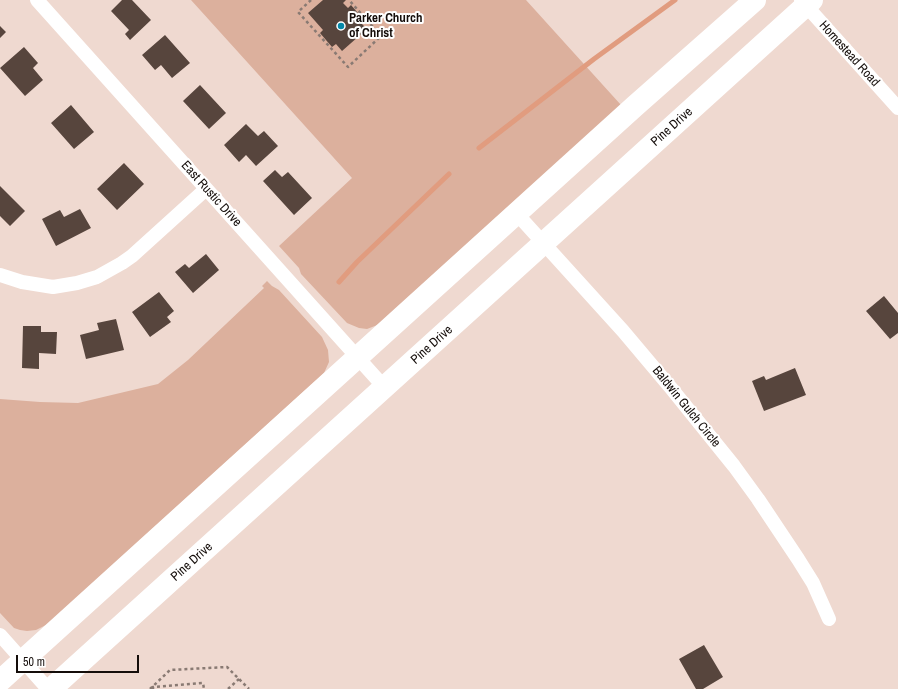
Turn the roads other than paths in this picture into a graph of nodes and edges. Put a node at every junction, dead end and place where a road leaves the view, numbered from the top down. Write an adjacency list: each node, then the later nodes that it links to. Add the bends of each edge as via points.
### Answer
1 (37, 0): 5 (street, East Rustic Drive)
2 (755, 0): 6 (main road)
3 (806, 2): 4 (street, Homestead Road); 7 (main road, Pine Drive)
4 (898, 108)
5 (206, 188): 8 (street, via 132,256 97,277 53,287); 9 (street, East Rustic Drive)
6 (517, 214): 7 (street, Baldwin Gulch Circle); 9 (main road)
7 (544, 244): 10 (main road, Pine Drive); 11 (street, Baldwin Gulch Circle, via 672,388 734,466 813,583)
8 (0, 275)
9 (358, 358): 10 (street, East Rustic Drive); 13 (main road)
10 (385, 388): 16 (main road, Pine Drive)
11 (829, 619)
12 (0, 635): 13 (street)
13 (23, 660): 14 (main road); 15 (street)
14 (0, 681)
15 (48, 689)
16 (51, 689)

